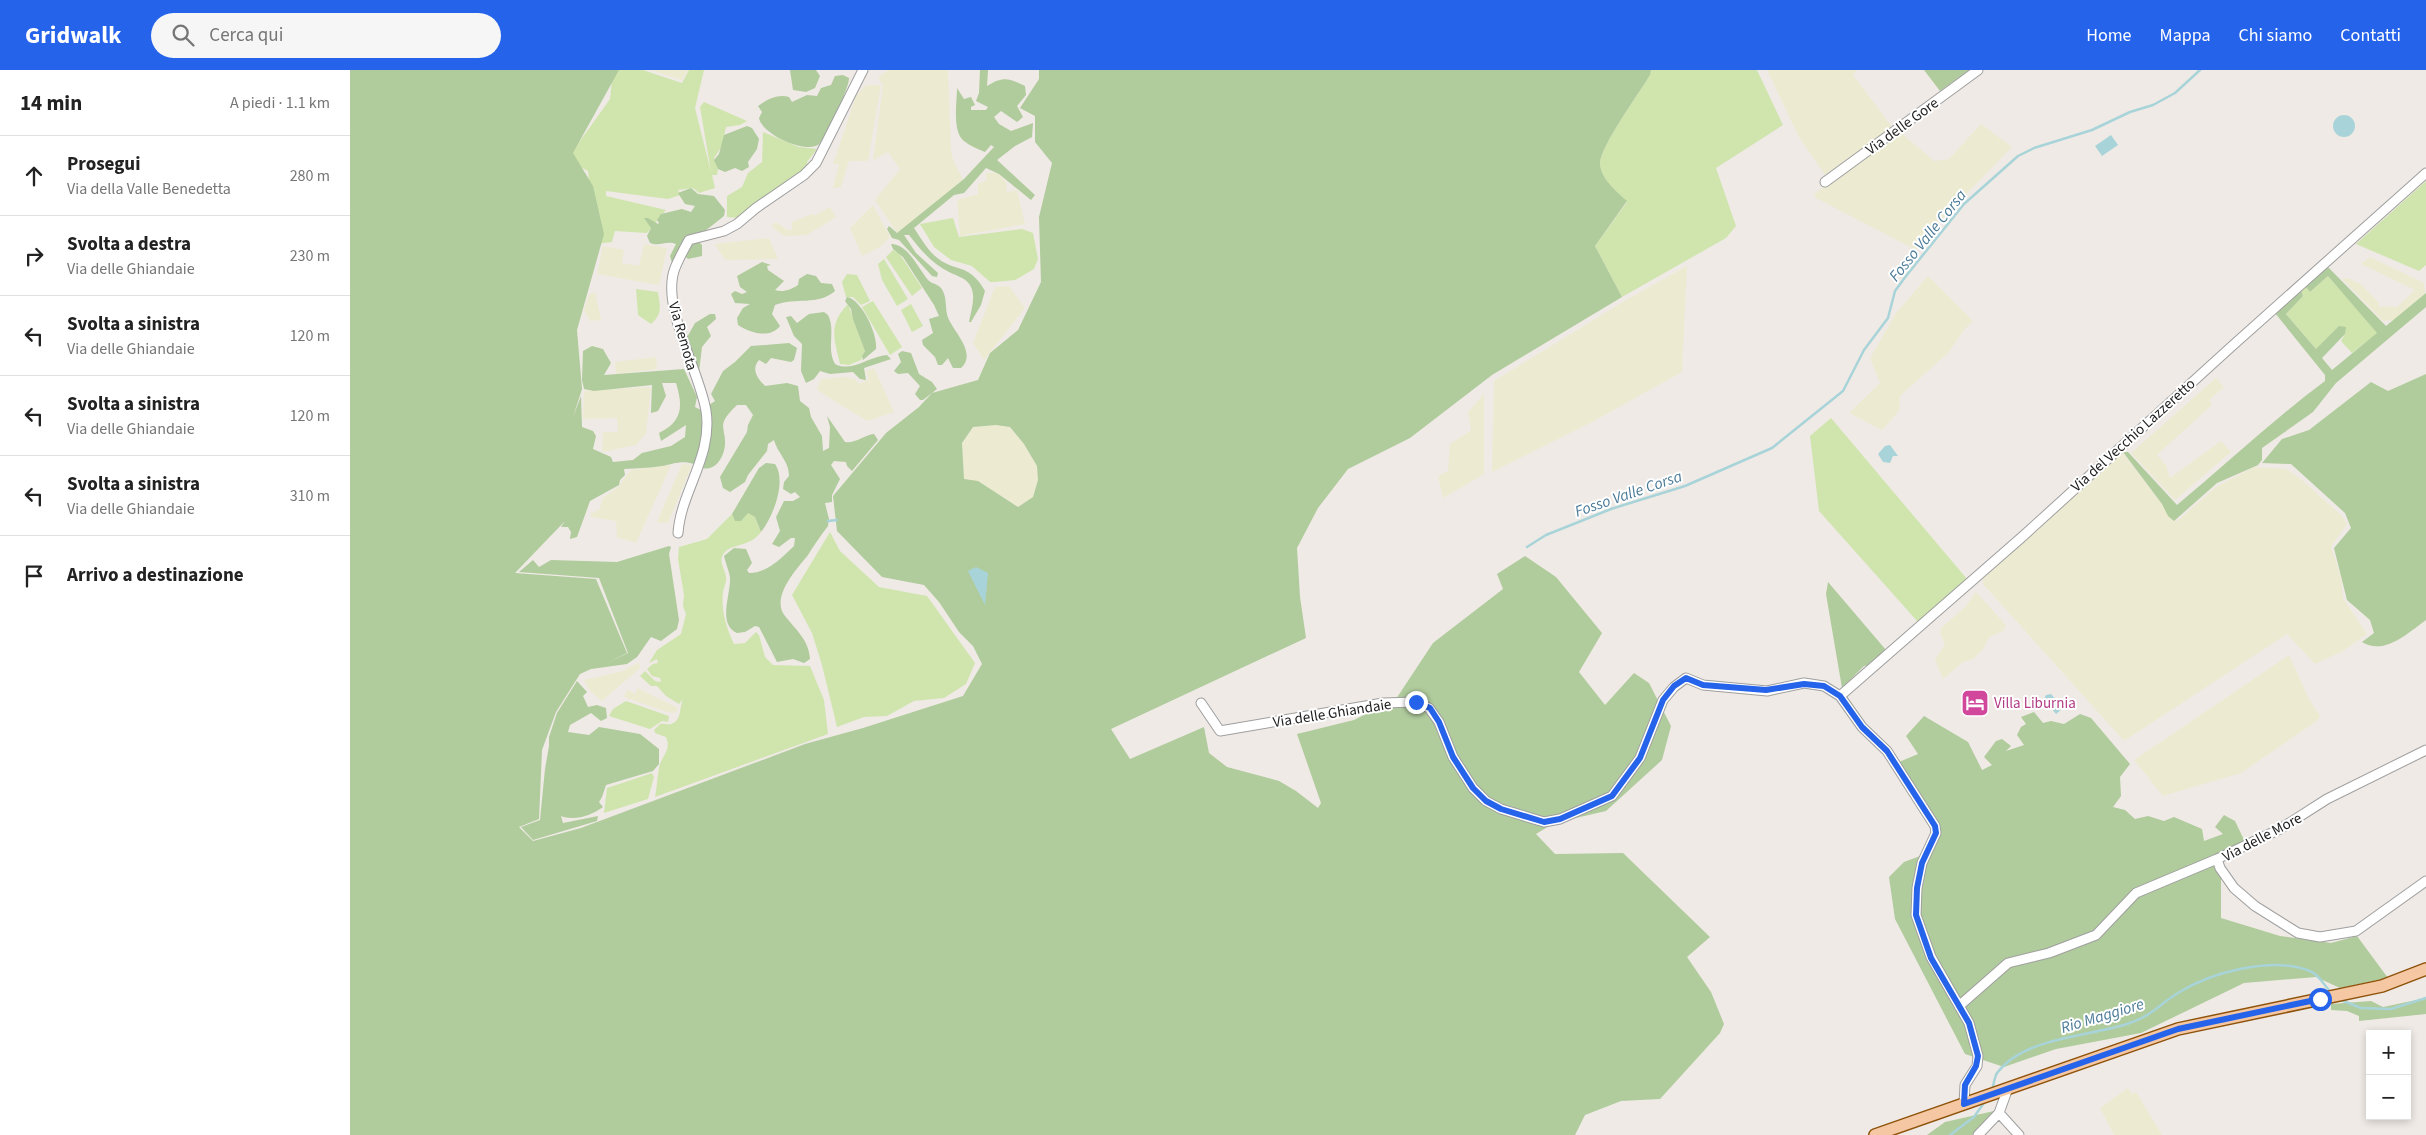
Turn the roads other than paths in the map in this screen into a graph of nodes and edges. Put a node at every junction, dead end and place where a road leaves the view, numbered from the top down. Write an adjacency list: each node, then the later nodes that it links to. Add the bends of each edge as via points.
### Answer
1 (863, 70): 5 (street, Via Remota, via 816,163 737,224 724,231 689,240 674,269 671,291 706,412 705,446)
2 (1978, 70): 4 (street, Via delle Gore)
3 (2426, 173): 6 (street, Via del Vecchio Lazzeretto, via 2022,537)
4 (1825, 182)
5 (678, 533)
6 (1840, 696): 7 (street, Via delle Ghiandaie, via 1824,686 1804,684 1766,690 1703,685 1686,678 1674,686 1663,700 1640,758 1612,796 1560,819 1544,822 1486,801 1473,788 1453,757 1430,708 1416,702 1384,703 1220,730); 12 (street, Via delle Ghiandaie, via 1862,727 1887,751 1935,826 1936,833 1922,863 1916,915 1931,958)
7 (1201, 703)
8 (2426, 750): 9 (street, Via delle More, via 2327,799 2280,829)
9 (2217, 859): 10 (street, Via delle More, via 2234,888 2255,906 2298,933 2320,937 2356,931); 12 (street, via 2136,893 2096,935 2049,953 2008,963)
10 (2426, 881)
11 (2426, 970): 13 (main road, via 2382,986 2178,1029)
12 (1959, 1006): 14 (street, Via delle Ghiandaie, via 1969,1023 1978,1056 1965,1085)
13 (2004, 1090): 14 (main road); 15 (street)
14 (1964, 1104): 16 (main road)
15 (2000, 1113): 17 (street); 18 (street)
16 (1875, 1135)
17 (1978, 1135)
18 (2019, 1135)

